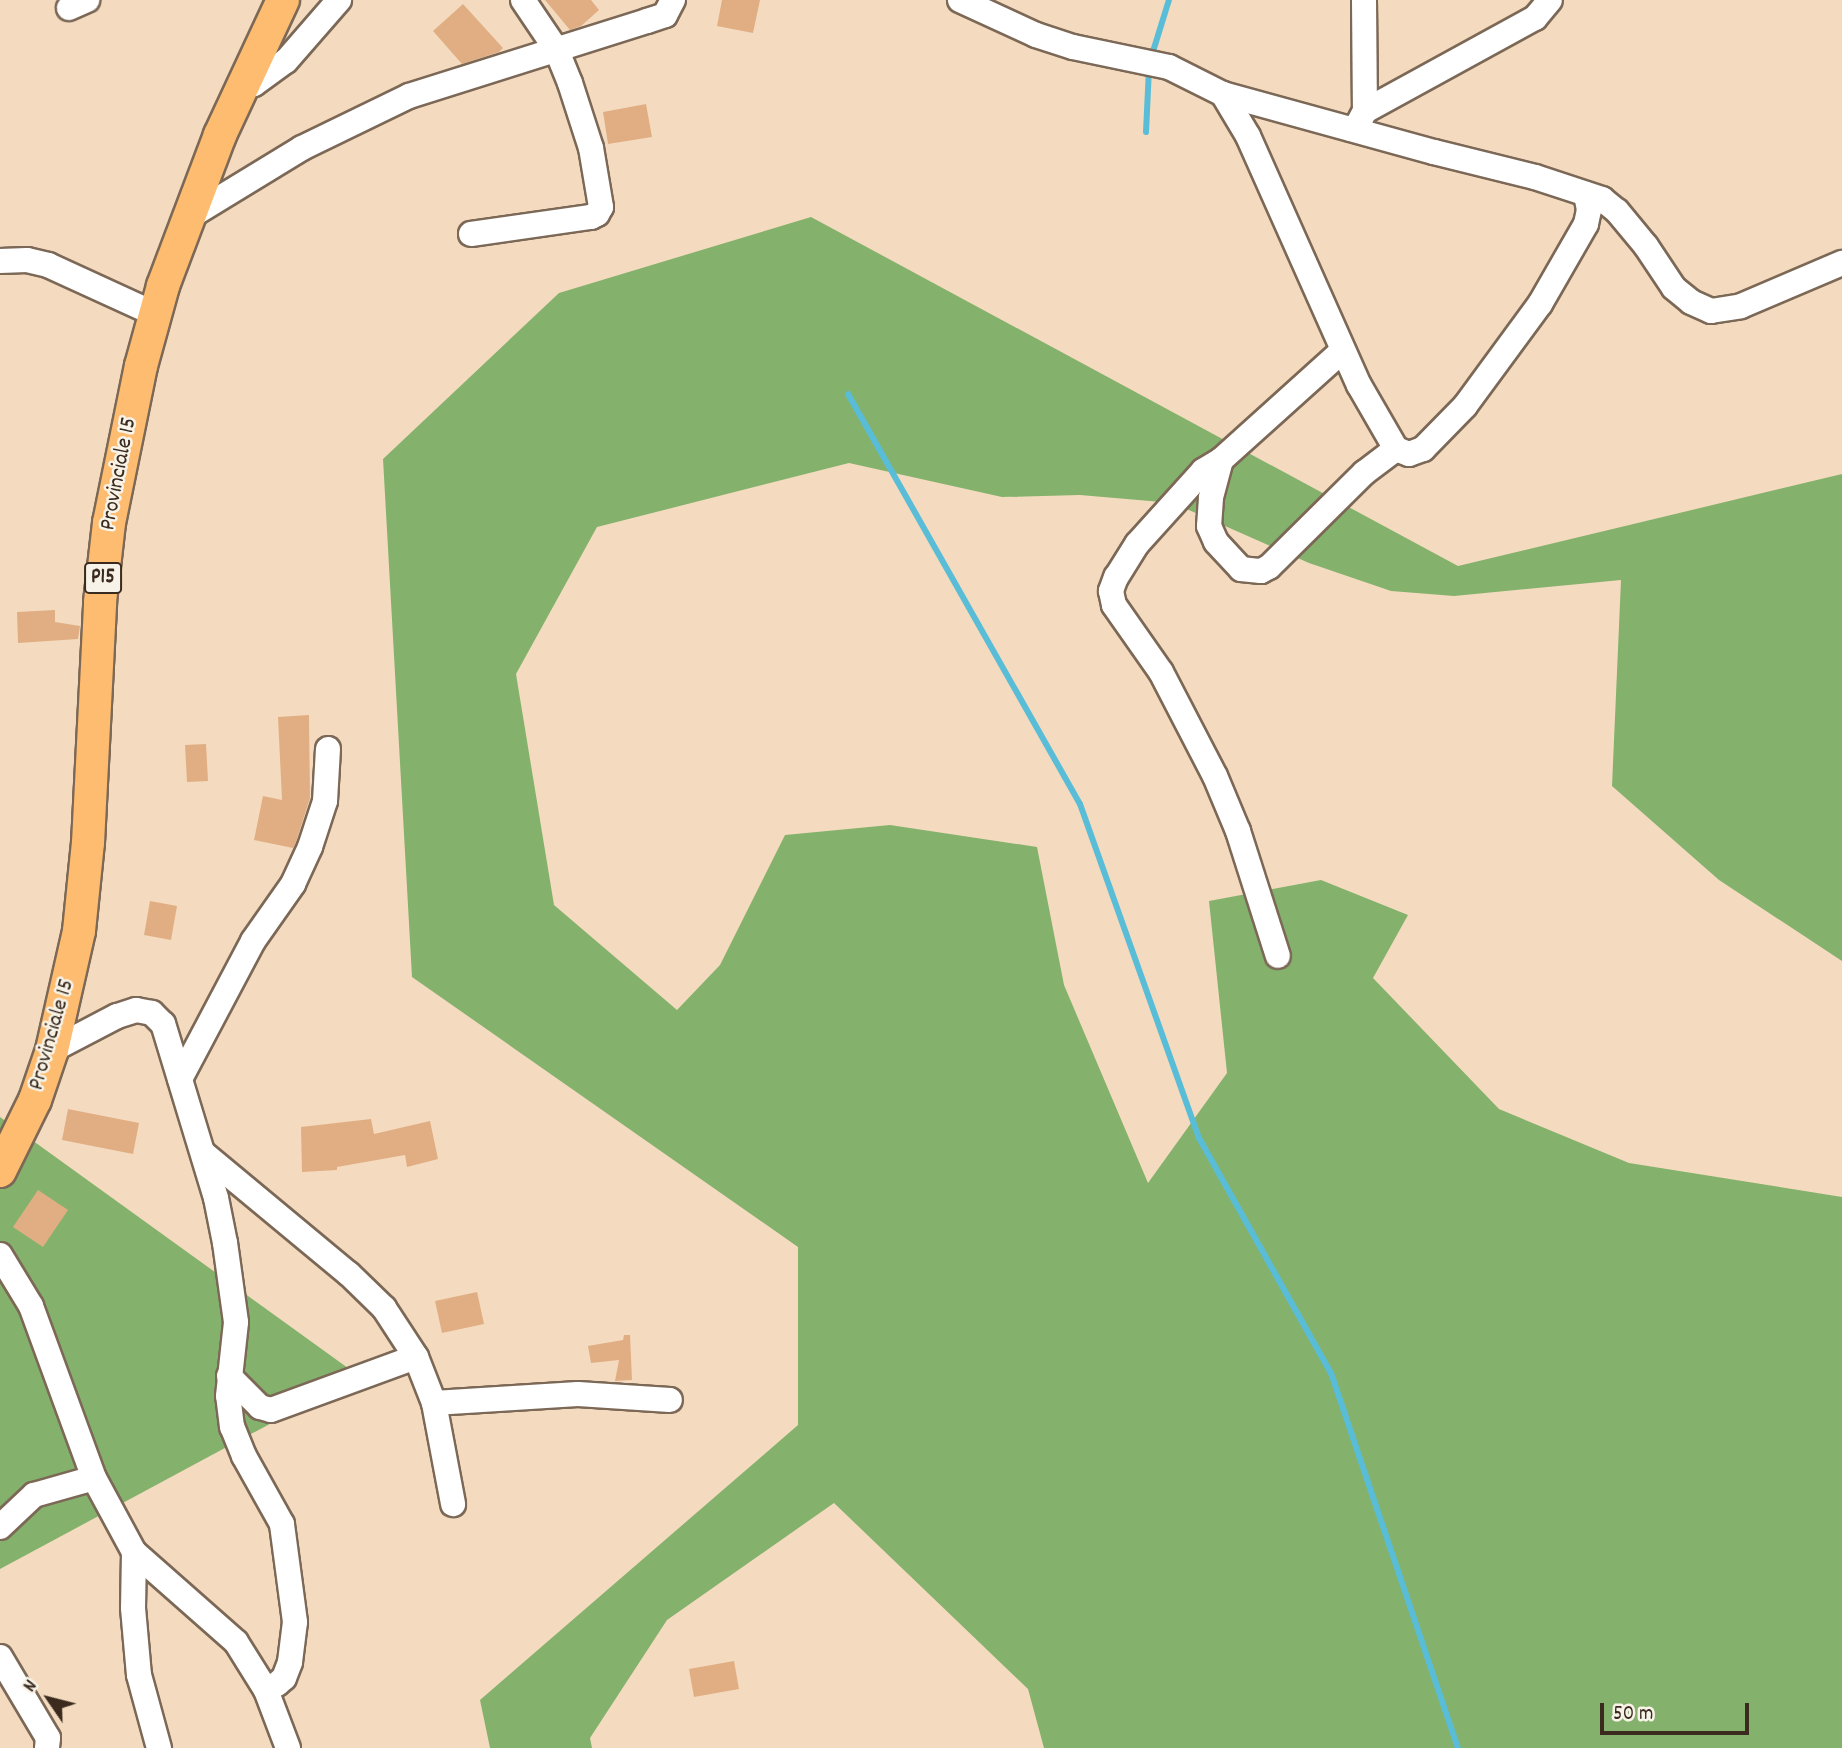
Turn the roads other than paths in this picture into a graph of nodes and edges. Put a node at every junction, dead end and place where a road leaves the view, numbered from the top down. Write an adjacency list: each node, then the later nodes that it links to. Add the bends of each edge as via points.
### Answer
1 (283, 0): 9 (main road, Provinciale 15 / P15)
2 (339, 0): 9 (street, via 286,61 254,84)
3 (523, 0): 8 (street)
4 (673, 0): 8 (street, via 664,15)
5 (960, 0): 10 (street, via 1036,35 1169,67)
6 (1364, 0): 11 (street)
7 (1550, 0): 11 (street, via 1535,18)
8 (556, 49): 13 (street, via 409,96 302,149); 14 (street, via 585,124 601,207 591,217)
9 (242, 87): 13 (main road, Provinciale 15 / P15)
10 (1223, 94): 11 (street); 18 (street, via 1270,183)
11 (1358, 120): 12 (street)
12 (1586, 194): 16 (street, via 1617,211 1674,288 1711,311 1741,306); 19 (street, via 1586,224 1540,304 1465,406 1423,449 1409,454)
13 (189, 217): 17 (main road, Provinciale 15 / P15)
14 (471, 234)
15 (0, 261): 17 (street, via 48,265)
16 (1842, 263)
17 (155, 314): 23 (main road, Provinciale 15 / P15, via 109,523 84,881 70,978)
18 (1342, 351): 19 (street); 20 (street)
19 (1396, 449): 20 (street, via 1364,473 1261,571 1241,569 1232,562 1209,526 1210,498)
20 (1222, 460): 22 (street, via 1203,471 1137,544 1111,592 1114,605 1161,672 1215,776 1238,831)
21 (328, 750): 24 (street, via 325,801 310,848 293,884 253,941)
22 (1278, 956)
23 (52, 1050): 24 (street, via 117,1016 136,1010 152,1013 163,1024); 26 (main road, Provinciale 15 / P15, via 35,1100)
24 (180, 1079): 25 (street)
25 (203, 1153): 28 (street, via 349,1274 384,1308); 29 (street, via 233,1290 236,1322)
26 (0, 1171)
27 (0, 1255): 32 (street, via 31,1306)
28 (416, 1357): 29 (street, via 271,1410 260,1407); 31 (street)
29 (229, 1376): 37 (street, via 232,1427 282,1524 289,1568 295,1622 290,1662 284,1678)
30 (670, 1400): 31 (street, via 578,1394)
31 (433, 1403): 33 (street)
32 (94, 1478): 34 (street, via 34,1495); 35 (street)
33 (453, 1504)
34 (0, 1527)
35 (134, 1552): 37 (street, via 236,1642); 39 (street, via 139,1675)
36 (0, 1657): 38 (street, via 48,1738)
37 (266, 1690): 40 (street)
38 (47, 1748)
39 (159, 1748)
40 (288, 1748)

